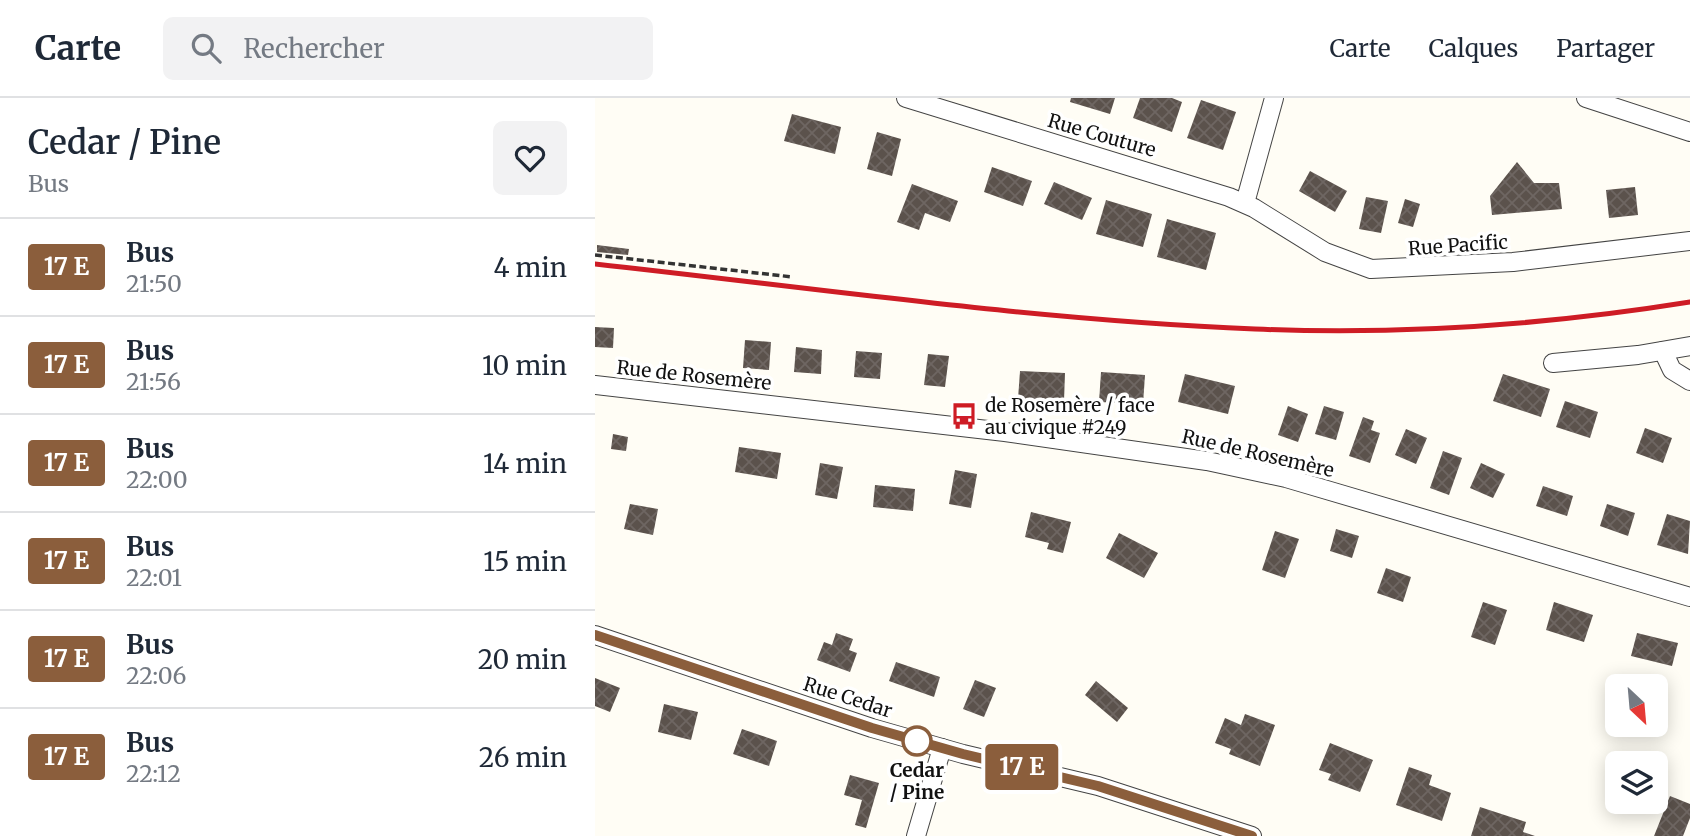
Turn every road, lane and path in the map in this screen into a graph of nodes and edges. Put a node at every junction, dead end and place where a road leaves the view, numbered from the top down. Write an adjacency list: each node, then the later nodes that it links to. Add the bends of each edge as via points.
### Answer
1 (906, 98): 5 (street, Rue Couture)
2 (1274, 98): 5 (street)
3 (1586, 98): 4 (street)
4 (1690, 132)
5 (1245, 203): 6 (street, Rue Pacific, via 1325,252 1371,269 1513,262)
6 (1690, 241)
7 (595, 255): 8 (path)
8 (793, 277)
9 (1690, 346): 10 (street)
10 (1663, 351): 11 (street); 12 (street, via 1672,370)
11 (1553, 363)
12 (1690, 382)
13 (595, 385): 14 (street, Rue de Rosemère, via 1207,461 1286,478)
14 (1690, 597)
15 (595, 635): 16 (street, Rue Cedar)
16 (941, 748): 17 (street); 18 (street, Rue Cedar, via 1098,786)
17 (916, 836)
18 (1252, 836)

